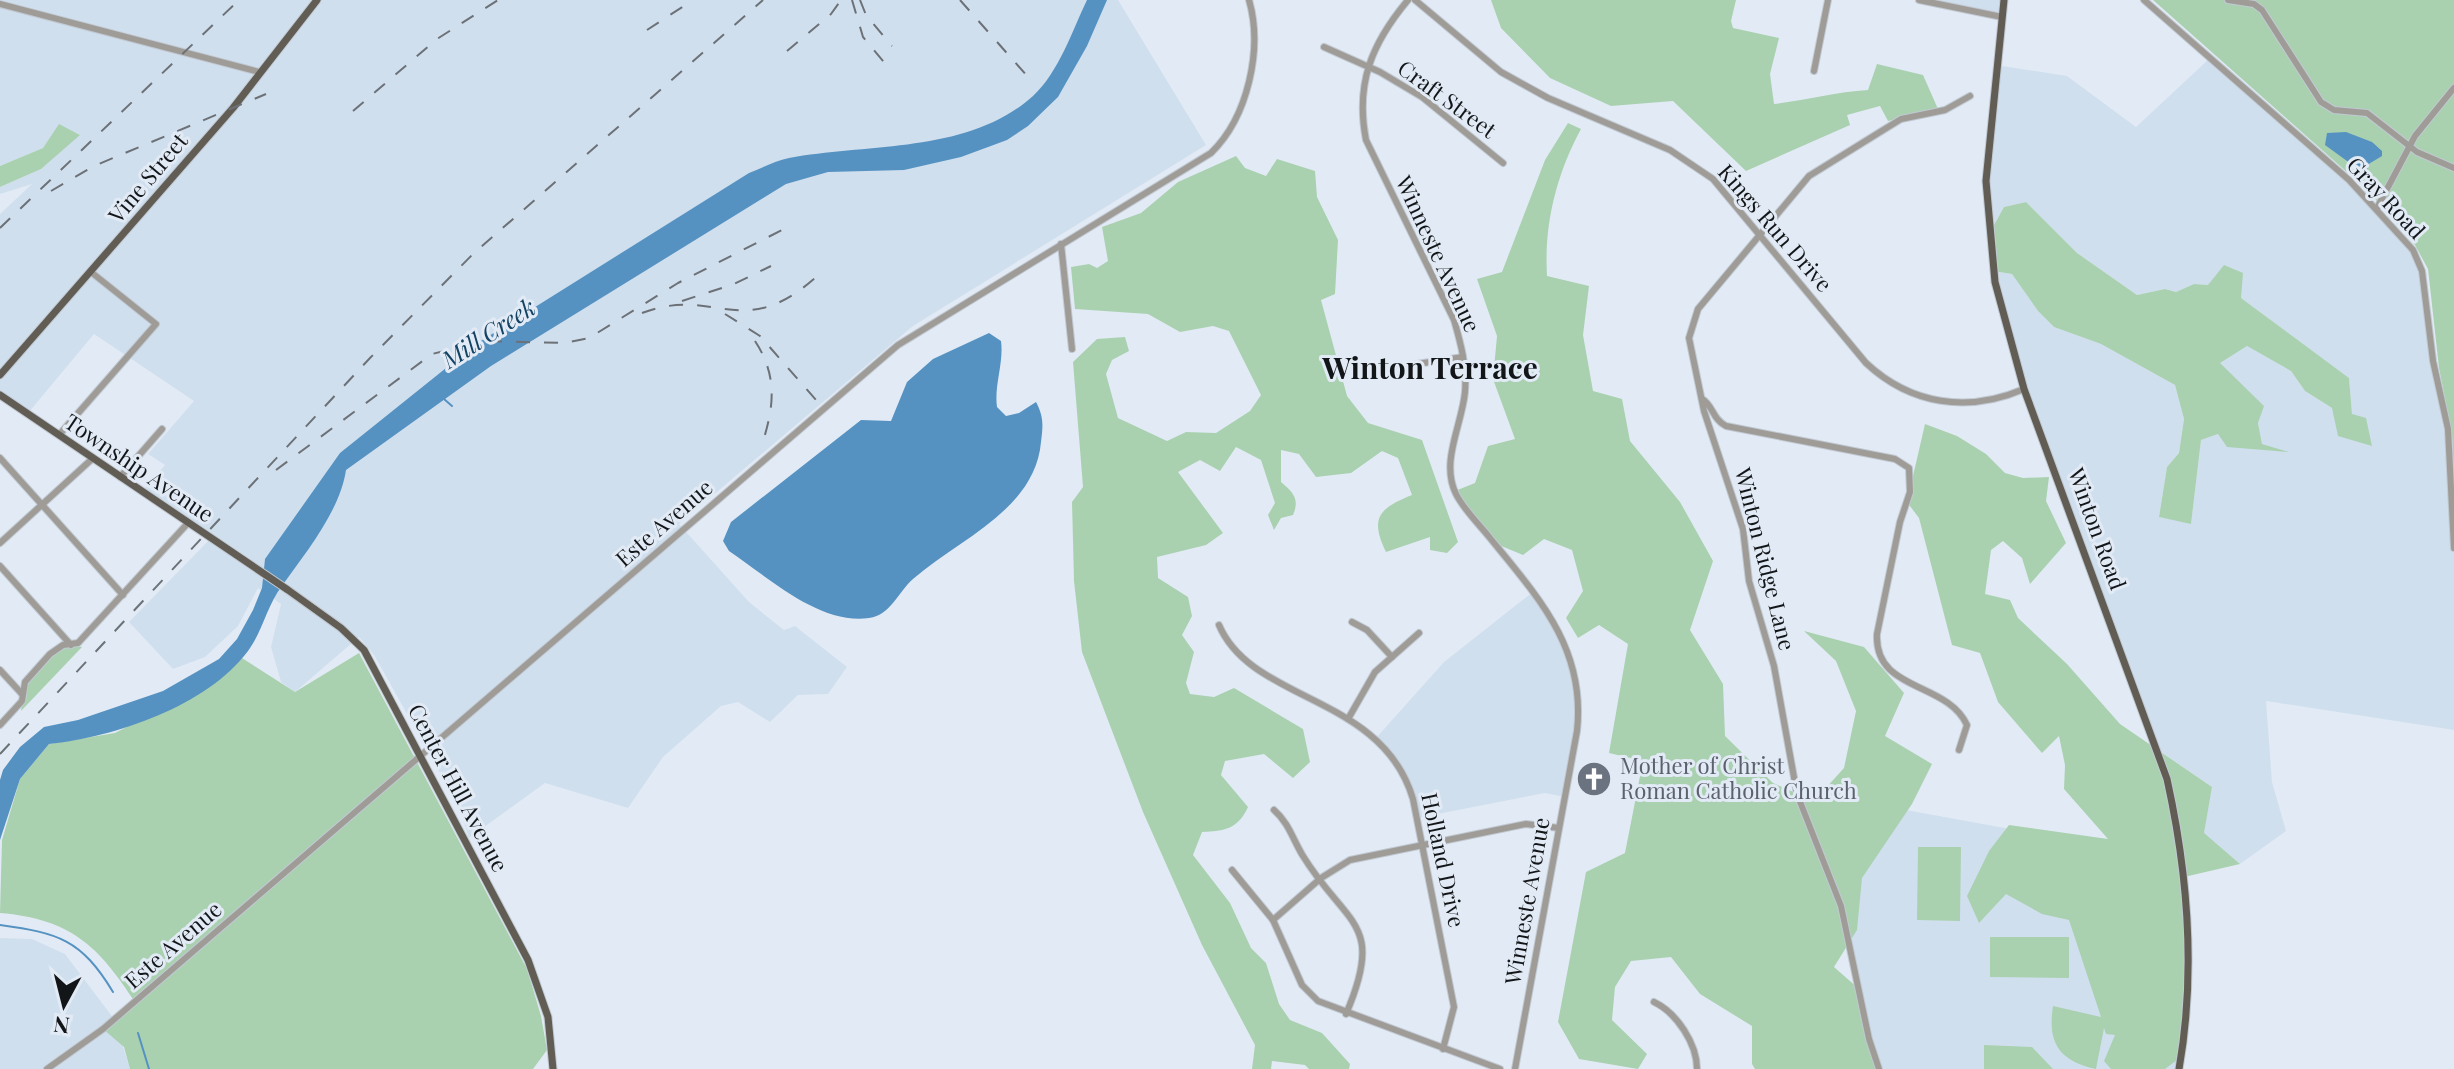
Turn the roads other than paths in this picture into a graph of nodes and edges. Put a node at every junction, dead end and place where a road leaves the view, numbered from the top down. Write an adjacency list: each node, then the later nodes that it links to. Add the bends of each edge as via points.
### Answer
1 (317, 0): 15 (main road, Vine Street)
2 (1249, 0): 23 (street, Este Avenue, via 1253,51 1240,110 1223,140 1200,160)
3 (1408, 0): 13 (street, Winneste Avenue, via 1383,31)
4 (1415, 0): 22 (street, Kings Run Drive, via 1501,72 1697,167)
5 (1828, 0): 14 (street)
6 (1919, 0): 11 (street)
7 (2004, 0): 11 (main road, Winton Road)
8 (2144, 0): 21 (street, Gray Road)
9 (2228, 0): 18 (street, via 2262,10 2321,102 2343,112 2367,113)
10 (0, 4): 15 (street)
11 (2002, 17): 29 (main road, Winton Road, via 1986,207 1995,282)
12 (1324, 47): 13 (street, Craft Street)
13 (1367, 66): 19 (street, Craft Street, via 1422,97); 26 (street, Winneste Avenue, via 1361,109 1369,150 1454,320)
14 (1814, 71)
15 (259, 72): 24 (main road, Vine Street)
16 (2454, 88): 18 (street)
17 (1970, 96): 22 (street, Winton Ridge Lane, via 1945,110 1901,119 1819,168)
18 (2410, 147): 20 (street); 21 (street)
19 (1503, 163)
20 (2454, 168)
21 (2377, 208): 40 (street, Gray Road, via 2413,250 2422,271 2448,429)
22 (1759, 234): 29 (street, Kings Run Drive, via 1866,363 1894,385 1920,397 1956,403 1997,399); 31 (street, Winton Ridge Lane, via 1692,323 1689,345)
23 (1061, 244): 25 (street); 54 (street, Este Avenue, via 898,345)
24 (91, 272): 28 (main road, Vine Street); 33 (street, via 156,324)
25 (1072, 349)
26 (1463, 357): 27 (street); 56 (street, Winneste Avenue, via 1463,409 1451,462 1455,491 1553,617 1576,675 1577,731)
27 (1371, 371)
28 (0, 375)
29 (2024, 389): 70 (main road, Winton Road, via 2160,751 2170,791 2188,938)
30 (0, 395): 33 (main road, Township Avenue)
31 (1702, 399): 53 (street, via 1726,426 1895,459 1909,468 1910,492 1894,547 1878,649 1897,677 1938,694 1959,711 1967,725); 69 (street, Winton Ridge Lane, via 1743,529 1749,581 1774,666 1797,794 1841,906)
32 (162, 429): 36 (street)
33 (59, 435): 35 (main road, Township Avenue)
34 (0, 458): 37 (street)
35 (92, 459): 36 (main road, Township Avenue); 37 (street)
36 (120, 477): 38 (main road, Township Avenue)
37 (42, 506): 39 (street); 43 (street)
38 (188, 523): 42 (main road, Township Avenue); 43 (street)
39 (0, 543)
40 (2454, 548)
41 (0, 566): 47 (street)
42 (259, 570): 54 (main road, Center Hill Avenue, via 364,650)
43 (123, 595): 47 (street)
44 (1352, 622): 48 (street)
45 (1219, 625): 51 (street, Holland Drive, via 1251,664)
46 (1419, 633): 48 (street)
47 (71, 645): 50 (street, via 50,654 25,682)
48 (1392, 657): 51 (street, via 1375,672)
49 (0, 670): 50 (street)
50 (23, 695): 52 (street)
51 (1348, 719): 57 (street, Holland Drive, via 1376,738 1399,766)
52 (0, 725)
53 (1959, 750)
54 (421, 757): 64 (street, Este Avenue, via 103,1029); 65 (main road, Center Hill Avenue, via 533,973 548,1017)
55 (1274, 810): 59 (street)
56 (1559, 828): 57 (street, via 1526,824); 67 (street, Winneste Avenue)
57 (1423, 845): 59 (street, via 1350,860); 63 (street, Holland Drive, via 1454,1007)
58 (1232, 870): 60 (street)
59 (1321, 878): 60 (street); 62 (street, via 1352,916 1363,943 1361,976)
60 (1273, 920): 62 (street, via 1307,991)
61 (1654, 1002): 68 (street, via 1688,1037)
62 (1346, 1014): 63 (street)
63 (1443, 1049): 66 (street)
64 (47, 1069)
65 (553, 1069)
66 (1500, 1069)
67 (1515, 1069)
68 (1697, 1069)
69 (1879, 1069)
70 (2179, 1069)

